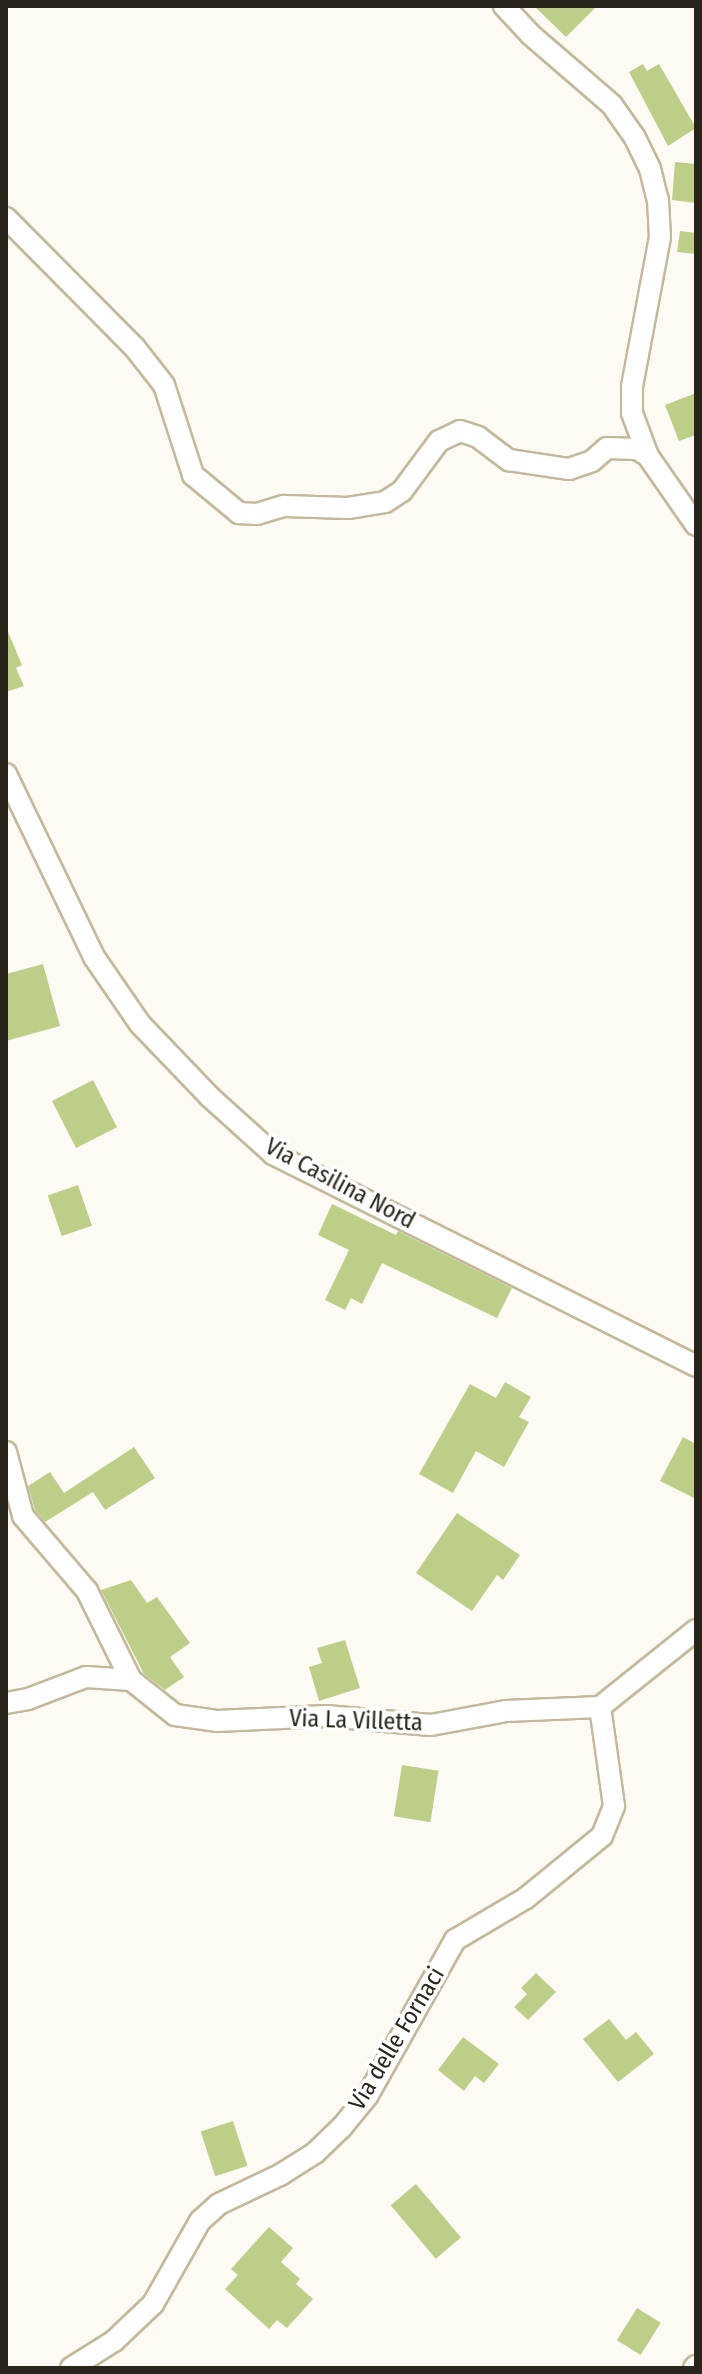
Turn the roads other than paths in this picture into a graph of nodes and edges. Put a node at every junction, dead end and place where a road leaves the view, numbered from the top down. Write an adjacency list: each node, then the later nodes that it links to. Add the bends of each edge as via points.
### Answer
1 (504, 6): 3 (street, via 612,105 650,169 660,237 631,404)
2 (6, 218): 3 (street, via 90,299 154,372 173,407 193,475 239,513 385,502 402,491 439,441 460,431 478,437 509,460 569,469 592,461 607,448 637,449)
3 (648, 456): 4 (street)
4 (696, 525)
5 (6, 774): 6 (street, Via Casilina Nord, via 94,957 140,1024 273,1154)
6 (696, 1366)
7 (6, 1452): 9 (street, via 23,1516 87,1591)
8 (696, 1630): 11 (street)
9 (131, 1680): 10 (street, via 86,1677); 11 (street, Via La Villetta, via 175,1715 217,1721 326,1716 431,1725 506,1711)
10 (6, 1703)
11 (600, 1707): 12 (street, Via delle Fornaci, via 614,1806 602,1836 526,1898 455,1940 368,2095 342,2127 315,2153 219,2204 200,2221 153,2304 114,2341)
12 (71, 2368)

